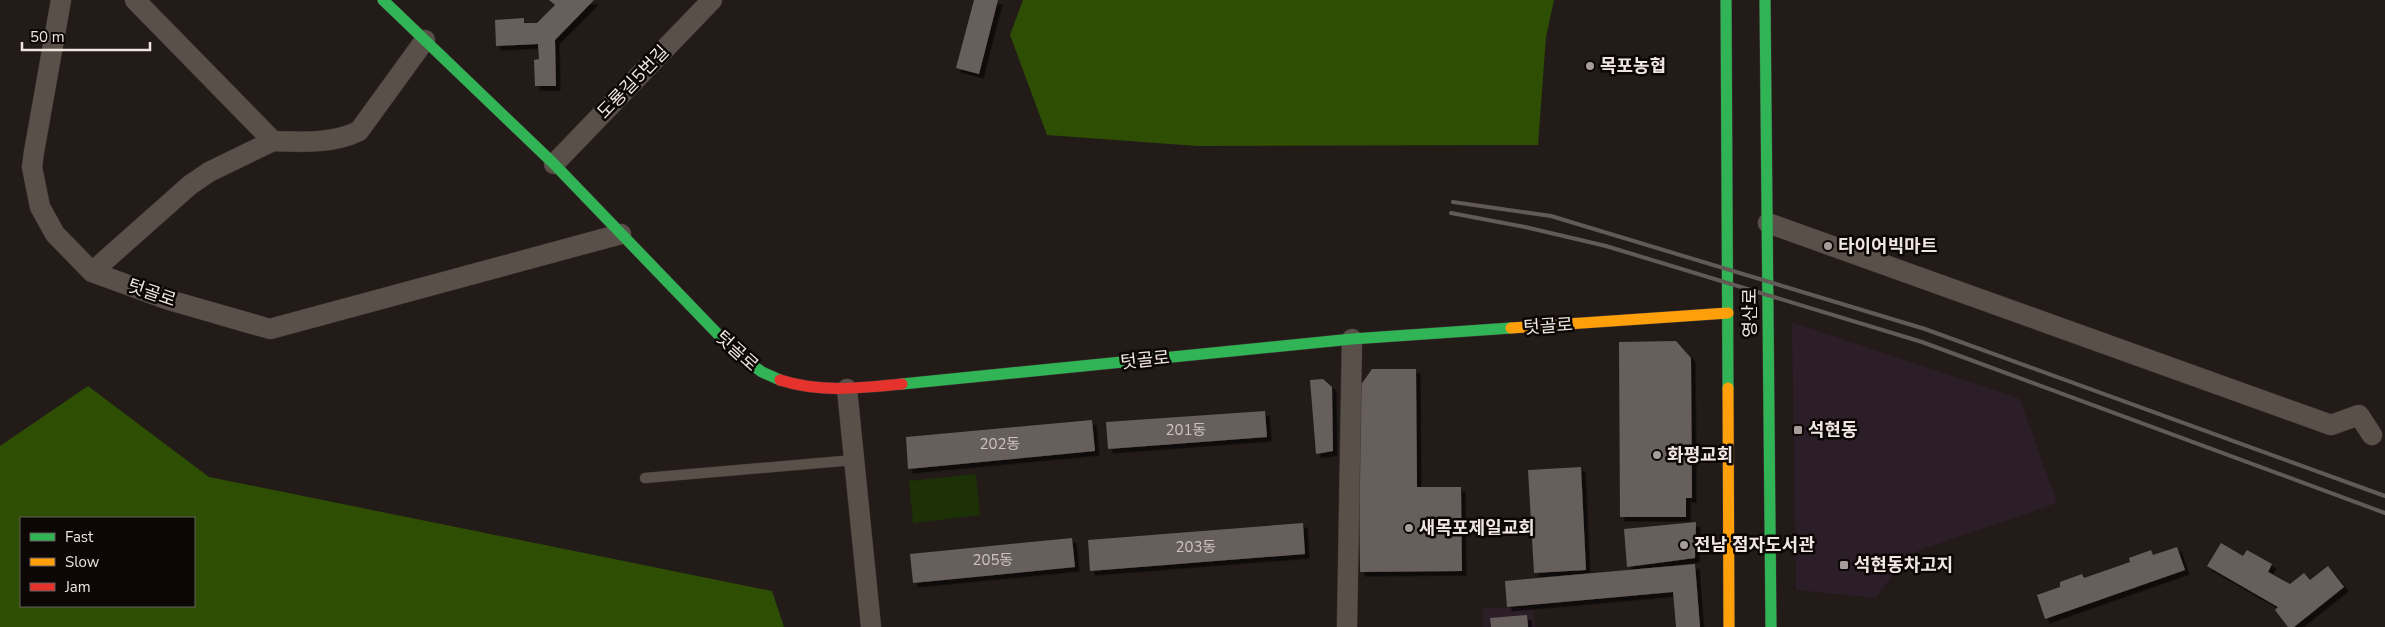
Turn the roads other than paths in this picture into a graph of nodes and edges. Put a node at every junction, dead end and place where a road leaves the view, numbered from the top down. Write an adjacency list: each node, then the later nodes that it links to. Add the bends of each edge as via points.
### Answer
1 (61, 0): 12 (street, via 34,152 34,188 55,234)
2 (134, 0): 8 (street)
3 (383, 0): 7 (street, 텃골로)
4 (712, 0): 9 (street, 도룡길5번길)
5 (1726, 0): 13 (street, 영산로)
6 (1765, 0): 10 (street, 영산로)
7 (425, 40): 8 (street, via 359,131 346,137 306,142); 9 (street, 텃골로)
8 (273, 141): 12 (street, via 209,172 190,185)
9 (554, 164): 11 (street, 텃골로)
10 (1768, 223): 16 (street, via 2331,425 2359,415); 22 (street, 영산로)
11 (621, 234): 12 (street, 텃골로, via 270,329 169,300); 15 (street, 텃골로, via 754,368 788,384)
12 (92, 272)
13 (1728, 313): 14 (street, 텃골로); 21 (street, 영산로)
14 (1352, 339): 15 (street, 텃골로); 20 (street)
15 (846, 389): 17 (street)
16 (2372, 435)
17 (854, 460): 18 (lane); 19 (street)
18 (645, 478)
19 (871, 627)
20 (1347, 627)
21 (1729, 627)
22 (1771, 627)

